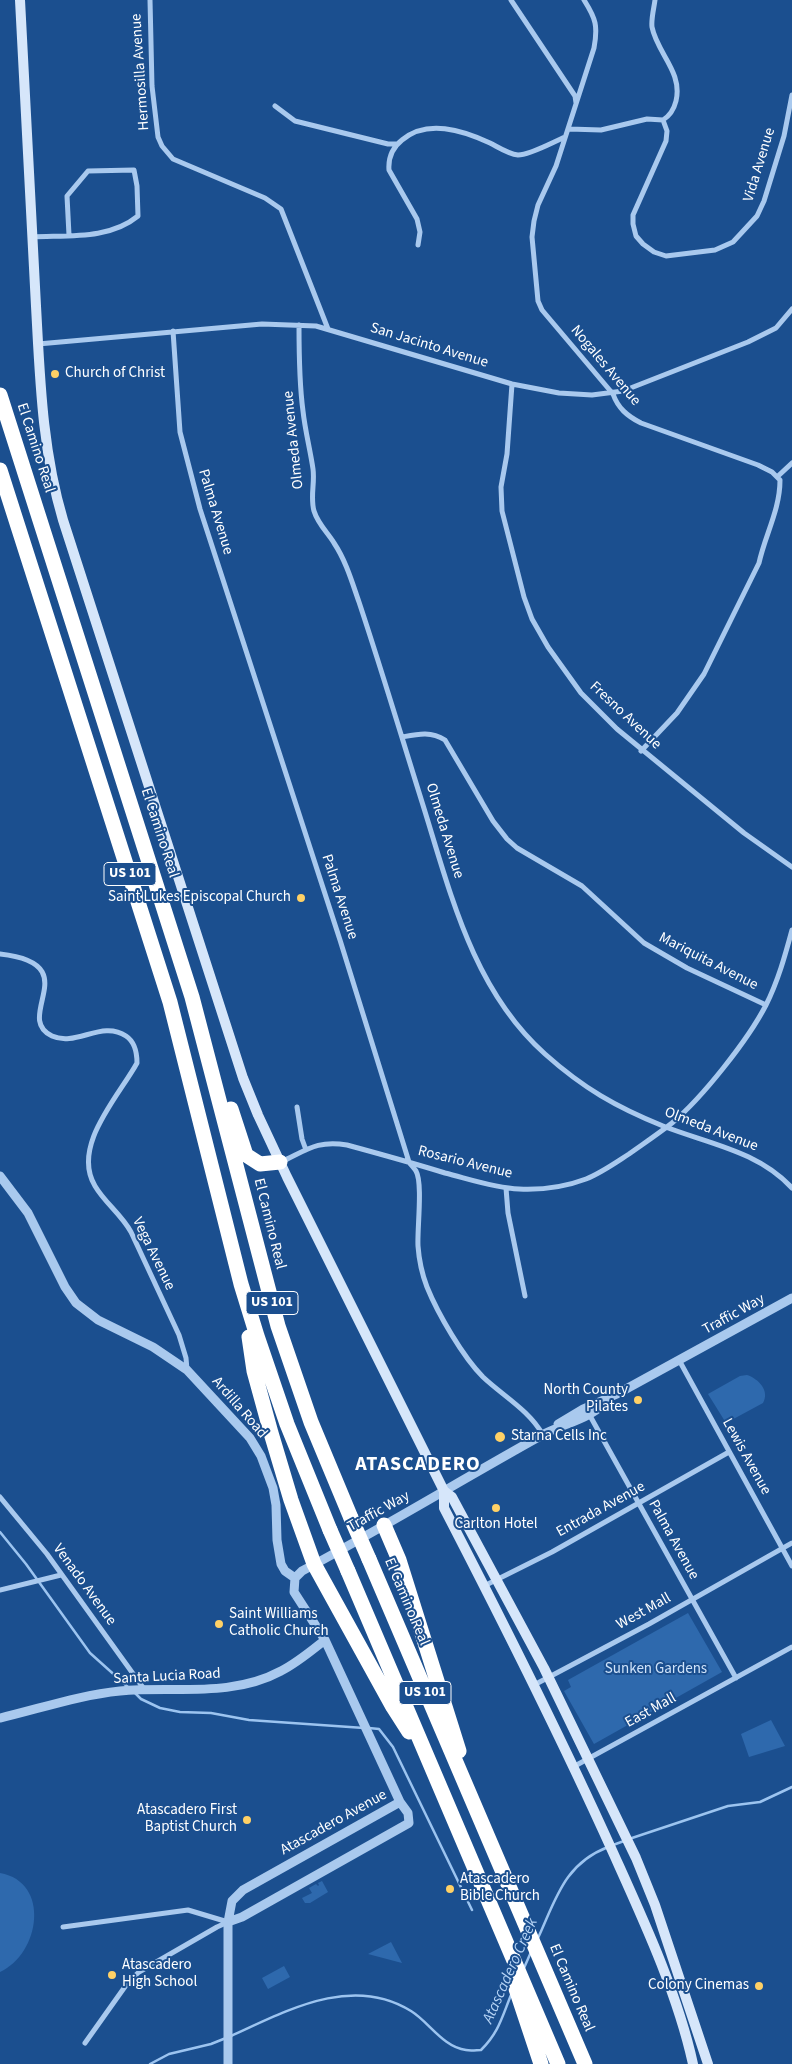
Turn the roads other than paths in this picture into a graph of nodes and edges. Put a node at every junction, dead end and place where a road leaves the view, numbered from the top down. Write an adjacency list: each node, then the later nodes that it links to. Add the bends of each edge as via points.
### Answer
1 (20, 0): 14 (main road, El Camino Real)
2 (150, 0): 18 (street, Hermosilla Avenue, via 152,86 162,146 173,159 265,198 281,209)
3 (512, 0): 8 (street, via 575,96)
4 (584, 0): 8 (street, Nogales Avenue, via 592,12 597,30)
5 (655, 0): 9 (street, via 652,27 678,90 674,106)
6 (792, 95): 9 (street, Vida Avenue, via 784,136 760,212 734,242 715,250 671,256 654,252 636,236 633,215 665,144)
7 (275, 106): 12 (street, via 296,120)
8 (576, 106): 10 (street, Nogales Avenue)
9 (664, 120): 10 (street, via 647,119 601,130)
10 (569, 129): 11 (street, Nogales Avenue)
11 (565, 137): 12 (street, via 518,155 475,136 440,128 420,128); 22 (street, Nogales Avenue, via 534,221 532,237 538,301 554,326)
12 (397, 144): 15 (street, via 392,151 389,170 417,219)
13 (69, 235): 13 (street, via 67,196 88,171 134,170 138,216 100,234); 14 (street)
14 (32, 237): 20 (main road, El Camino Real)
15 (418, 245)
16 (792, 309): 22 (street, San Jacinto Avenue, via 776,328 764,335 656,380)
17 (299, 325): 18 (street, San Jacinto Avenue); 19 (street, San Jacinto Avenue, via 262,324); 27 (street, Olmeda Avenue, via 300,381 313,472 313,510 348,570)
18 (328, 329): 21 (street, San Jacinto Avenue)
19 (173, 331): 20 (street, San Jacinto Avenue); 38 (street, Palma Avenue, via 180,432 200,509)
20 (38, 344): 37 (main road, El Camino Real, via 50,470 60,512 243,1078)
21 (512, 384): 22 (street, San Jacinto Avenue, via 576,395); 28 (street, Fresno Avenue, via 501,487 502,511 524,597 532,619 564,670 602,715)
22 (613, 394): 26 (street, Nogales Avenue, via 620,408 633,419 758,465)
23 (0, 396): 33 (highway, El Camino Real / US 101, via 169,919)
24 (792, 463): 26 (street)
25 (0, 470): 42 (highway, US 101, via 170,1002)
26 (777, 477): 28 (street, via 780,496 772,523 759,563 730,624 704,674 678,713)
27 (402, 737): 32 (street, Mariquita Avenue, via 429,734 446,740 493,821 517,848 582,886 644,943 701,975); 35 (street, Olmeda Avenue, via 455,909 488,983 524,1031 563,1070 612,1104)
28 (641, 750): 29 (street, Fresno Avenue, via 744,833)
29 (792, 867)
30 (792, 930): 32 (street, Rosario Avenue, via 777,983)
31 (0, 954): 46 (street, Vega Avenue, via 33,962 44,974 46,980 39,1018 50,1035 65,1038 110,1030 129,1038 136,1049 137,1063 105,1113 94,1138 89,1159 90,1174 96,1188 131,1232 178,1335)
32 (766, 1005): 35 (street, Rosario Avenue, via 720,1071)
33 (215, 1082): 37 (highway, via 229,1102 246,1155 260,1164); 77 (highway, El Camino Real / US 101, bridge, via 278,1326 311,1422)
34 (297, 1107): 36 (street)
35 (666, 1127): 40 (street, Rosario Avenue, via 588,1178 546,1188); 41 (street, Olmeda Avenue, via 749,1156 770,1168)
36 (306, 1150): 37 (street, Rosario Avenue); 38 (street, Rosario Avenue, via 323,1143 335,1143)
37 (280, 1162): 52 (main road, El Camino Real)
38 (409, 1162): 40 (street, Rosario Avenue); 50 (street, Palma Avenue, via 417,1172 419,1258 428,1288 456,1342 473,1365 534,1421)
39 (0, 1176): 46 (street, Ardilla Road, via 28,1213 76,1303 98,1320 153,1347)
40 (506, 1188): 43 (street)
41 (792, 1188)
42 (241, 1284): 58 (highway, via 254,1371 280,1466); 74 (highway, US 101, bridge, via 286,1424)
43 (525, 1296)
44 (792, 1298): 45 (street, Traffic Way)
45 (679, 1360): 47 (street, Traffic Way); 51 (street, Lewis Avenue)
46 (187, 1370): 61 (street, Ardilla Road, via 243,1430 261,1456 273,1488 281,1564)
47 (609, 1398): 48 (street, Traffic Way); 49 (street, Traffic Way, via 583,1408)
48 (589, 1414): 49 (street, Traffic Way); 54 (street, Palma Avenue)
49 (555, 1428): 50 (street, Traffic Way)
50 (543, 1435): 52 (street, Traffic Way)
51 (729, 1452): 54 (street, Entrada Avenue); 57 (street, Lewis Avenue)
52 (444, 1492): 55 (street, Traffic Way); 62 (main road, El Camino Real, via 452,1497); 63 (main road, El Camino Real, via 444,1508)
53 (0, 1496): 60 (street, Venado Avenue)
54 (638, 1504): 62 (street, Entrada Avenue); 65 (street, Palma Avenue)
55 (384, 1525): 58 (street, Traffic Way); 77 (highway, via 402,1569)
56 (792, 1543): 57 (street, West Mall)
57 (782, 1548): 59 (street, Lewis Avenue); 65 (street, West Mall)
58 (314, 1564): 61 (street, Traffic Way); 74 (highway, via 393,1707)
59 (792, 1566)
60 (61, 1574): 64 (street); 71 (street, Venado Avenue)
61 (295, 1578): 66 (street, Ardilla Road, via 294,1592)
62 (495, 1580): 63 (street, Entrada Avenue); 68 (main road, El Camino Real)
63 (483, 1586): 70 (main road, El Camino Real)
64 (0, 1590)
65 (692, 1600): 68 (street, West Mall); 69 (street, Palma Avenue)
66 (325, 1640): 71 (street, Santa Lucia Road, via 291,1665 255,1682 213,1690); 76 (street, Ardilla Road)
67 (792, 1647): 69 (street, East Mall)
68 (549, 1678): 70 (street, West Mall); 73 (main road, El Camino Real)
69 (736, 1678): 73 (street, East Mall)
70 (533, 1685): 75 (main road, El Camino Real)
71 (145, 1690): 72 (street, Santa Lucia Road, via 100,1694)
72 (0, 1718)
73 (589, 1760): 75 (street, East Mall); 87 (main road, El Camino Real, via 655,1905)
74 (431, 1766): 80 (highway, US 101)
75 (574, 1767): 86 (main road, El Camino Real, via 660,1961)
76 (400, 1802): 78 (street, Atascadero Avenue, via 243,1890 232,1900); 78 (street, Atascadero Avenue, via 408,1813 409,1823 242,1918)
77 (483, 1826): 85 (highway, El Camino Real / US 101)
78 (228, 1922): 79 (street, via 188,1910); 81 (street, via 139,1972 124,1985); 82 (street, Atascadero Avenue)
79 (64, 1927)
80 (517, 1976): 83 (highway); 84 (highway, US 101)
81 (86, 2043)
82 (228, 2064)
83 (541, 2064)
84 (558, 2064)
85 (585, 2064)
86 (693, 2064)
87 (708, 2064)

